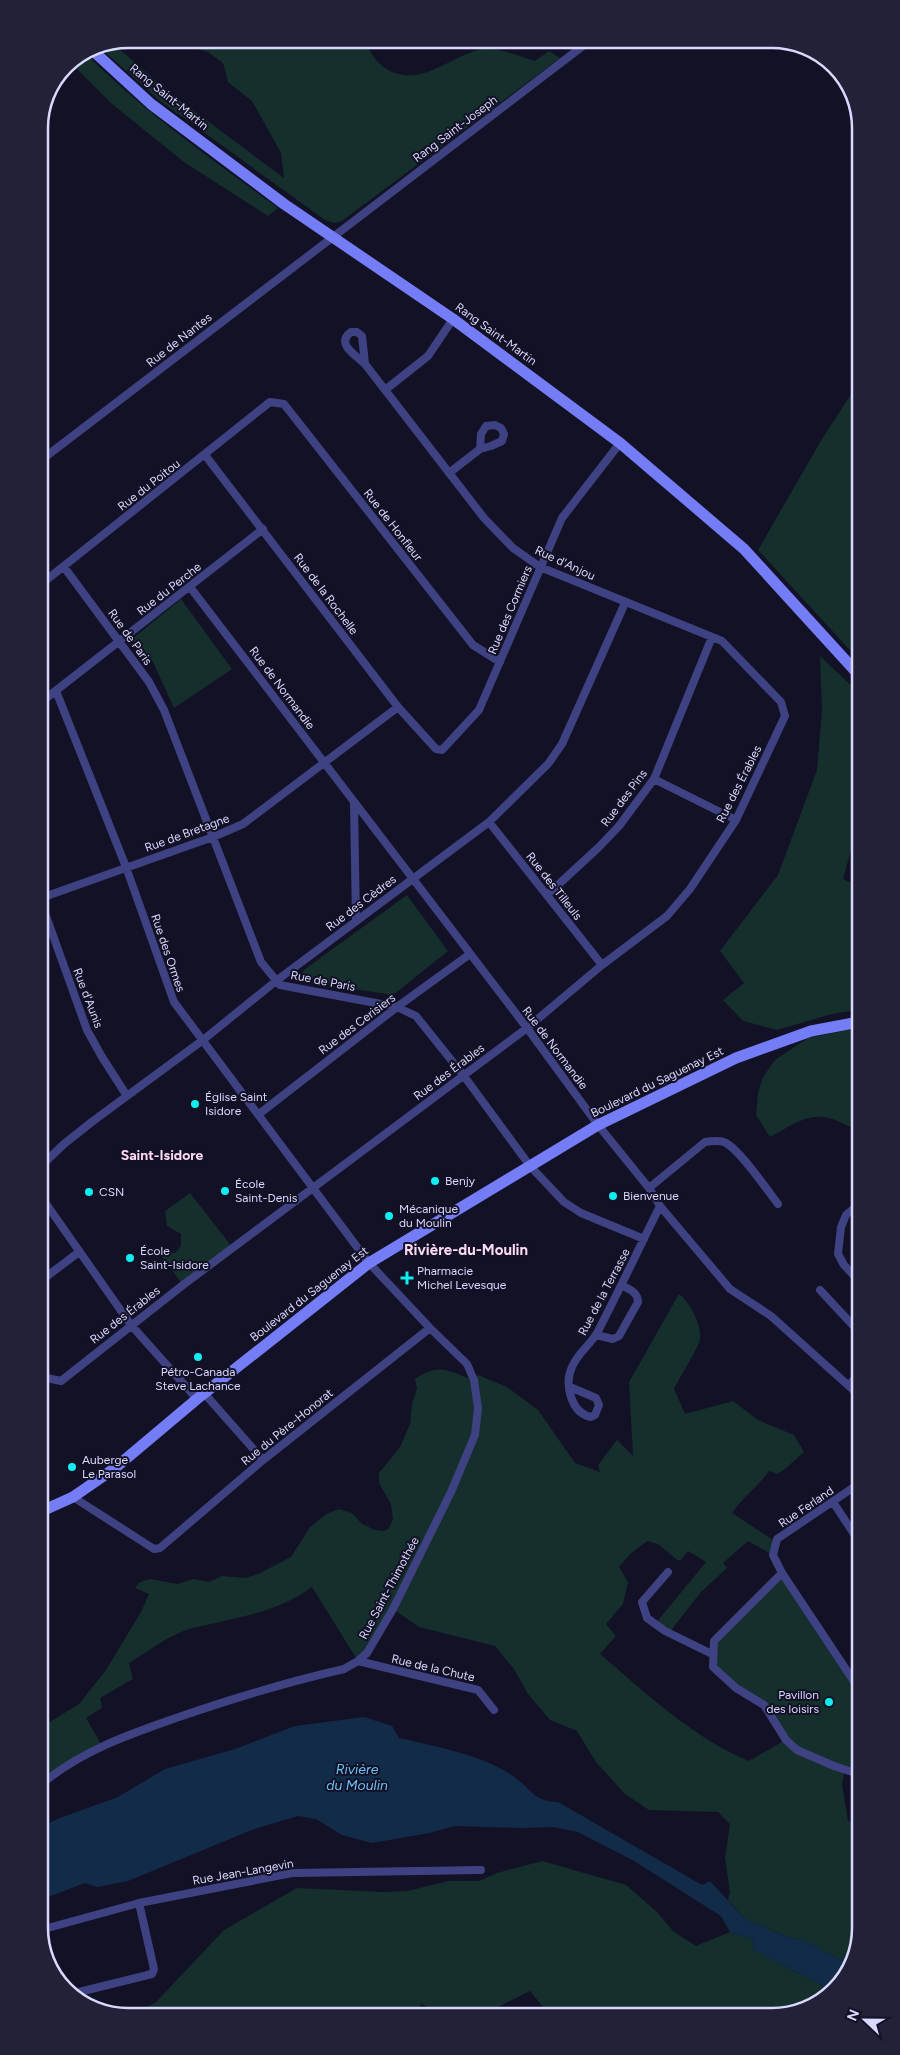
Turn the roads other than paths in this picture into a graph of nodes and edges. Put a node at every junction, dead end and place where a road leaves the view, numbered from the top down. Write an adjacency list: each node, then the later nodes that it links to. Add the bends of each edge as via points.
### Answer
1 (580, 48): 3 (street, Rang Saint-Joseph)
2 (97, 54): 3 (street, Rang Saint-Martin, via 151,104)
3 (332, 237): 4 (street, Rang Saint-Martin); 10 (street, Rue de Nantes)
4 (453, 320): 6 (street, via 428,356); 8 (street, Rang Saint-Martin)
5 (365, 364): 6 (street, Rue d'Anjou)
6 (385, 390): 12 (street, Rue d'Anjou)
7 (270, 402): 11 (street, Rue du Poitou); 21 (street, Rue de Honfleur, via 284,404 473,645)
8 (620, 443): 15 (street, Rue des Cormiers, via 562,518); 22 (street, Rang Saint-Martin, via 744,549)
9 (480, 449): 12 (street)
10 (48, 455)
11 (205, 455): 13 (street, Rue de la Rochelle); 14 (street, Rue du Poitou)
12 (449, 473): 15 (street, Rue d'Anjou, via 484,518 514,548)
13 (263, 529): 17 (street, Rue du Perche); 26 (street, Rue de la Rochelle)
14 (64, 566): 16 (street, Rue du Poitou); 20 (street, Rue de Paris)
15 (540, 567): 18 (street, Rue d'Anjou); 21 (street, Rue des Cormiers)
16 (48, 579)
17 (190, 587): 20 (street, Rue du Perche); 28 (street, Rue de Normandie)
18 (626, 602): 19 (street, Rue d'Anjou); 32 (street, Rue des Cèdres, via 562,744 548,764)
19 (712, 637): 25 (street, Rue d'Anjou, via 734,651); 29 (street, Rue des Pins)
20 (119, 640): 23 (street, Rue du Perche); 33 (street, Rue de Paris, via 149,682 164,710)
21 (500, 662): 27 (street, Rue des Cormiers, via 479,710 442,750 436,750)
22 (852, 667)
23 (56, 691): 24 (street, Rue du Perche); 34 (street, Rue des Ormes)
24 (48, 696)
25 (781, 702): 31 (street, Rue des Érables, via 785,716)
26 (398, 707): 27 (street, Rue de la Rochelle); 28 (street, Rue de Bretagne)
27 (432, 745)
28 (325, 763): 30 (street, Rue de Normandie); 33 (street, Rue de Bretagne, via 243,824)
29 (654, 779): 31 (street); 37 (street, Rue des Pins, via 612,833)
30 (354, 803): 35 (street, Rue de Normandie); 39 (street)
31 (736, 820): 41 (street, Rue des Érables, via 690,889 667,916)
32 (489, 822): 35 (street, Rue des Cèdres); 37 (street, Rue des Tilleuls)
33 (213, 837): 34 (street, Rue de Bretagne); 42 (street, Rue de Paris, via 262,962)
34 (126, 867): 36 (street, Rue de Bretagne); 46 (street, Rue des Ormes, via 174,1002)
35 (413, 879): 39 (street, Rue des Cèdres); 40 (street, Rue de Normandie)
36 (48, 895)
37 (547, 895): 41 (street, Rue des Tilleuls)
38 (48, 922): 48 (street, Rue d'Aunis, via 86,1030)
39 (356, 922): 42 (street, Rue des Cèdres)
40 (470, 954): 43 (street, Rue des Cerisiers); 45 (street, Rue de Normandie)
41 (602, 965): 45 (street, Rue des Érables)
42 (276, 981): 43 (street, Rue de Paris, via 280,985); 46 (street, Rue des Cèdres)
43 (397, 1007): 47 (street, Rue de Paris, via 416,1016); 49 (street, Rue des Cerisiers)
44 (852, 1023): 50 (street, Boulevard du Saguenay Est, via 811,1031 736,1058)
45 (527, 1028): 47 (street, Rue des Érables); 50 (street, Rue de Normandie)
46 (203, 1040): 48 (street, Rue des Cèdres); 49 (street, Rue des Ormes)
47 (464, 1076): 52 (street, Rue de Paris); 53 (street, Rue des Érables)
48 (127, 1096): 51 (street, Rue des Cèdres)
49 (259, 1114): 53 (street, Rue des Ormes)
50 (598, 1125): 52 (street, Boulevard du Saguenay Est); 54 (street, Rue de Normandie)
51 (48, 1159)
52 (530, 1166): 59 (street, Rue de Paris, via 575,1210); 61 (street, Boulevard du Saguenay Est)
53 (312, 1188): 61 (street, Rue des Ormes); 66 (street, Rue des Érables)
54 (649, 1188): 55 (street, via 704,1142 714,1140 725,1142 735,1150); 56 (street, Rue de Normandie)
55 (778, 1204)
56 (660, 1206): 59 (street, Rue de la Terrasse); 72 (street, Rue de Normandie, via 730,1289 771,1316)
57 (48, 1207): 60 (street)
58 (852, 1210): 62 (street, via 841,1227 838,1254)
59 (644, 1239): 64 (street, Rue de la Terrasse)
60 (78, 1252): 63 (street); 66 (street)
61 (369, 1263): 68 (street, Rue Saint-Thimothée); 75 (street, Boulevard du Saguenay Est)
62 (852, 1274)
63 (48, 1275)
64 (621, 1285): 69 (street, Rue de la Terrasse); 69 (street, via 638,1297 635,1309 620,1336 613,1339)
65 (820, 1290): 67 (street)
66 (131, 1324): 70 (street, Rue des Érables, via 61,1381); 75 (street)
67 (852, 1324)
68 (430, 1328): 76 (street, Rue du Père-Honorat); 85 (street, Rue Saint-Thimothée, via 467,1364 474,1380 478,1408 475,1435 451,1492 393,1609 367,1653)
69 (596, 1335): 73 (street, Rue de la Terrasse, via 571,1367)
70 (48, 1378)
71 (852, 1382): 72 (street)
72 (849, 1385): 74 (street, Rue de Normandie)
73 (570, 1386)
74 (852, 1388)
75 (201, 1396): 76 (street); 78 (street, Boulevard du Saguenay Est, via 115,1468)
76 (262, 1460): 78 (street, Rue du Père-Honorat, via 160,1548 154,1549)
77 (852, 1489): 79 (street, Rue Ferland)
78 (73, 1497): 80 (street, Boulevard du Saguenay Est)
79 (833, 1502): 81 (street); 83 (street, Rue Ferland, via 777,1539 773,1555)
80 (48, 1508)
81 (852, 1531)
82 (668, 1572): 84 (street, via 642,1602 647,1618 665,1631)
83 (782, 1573): 84 (street, via 714,1641); 86 (street)
84 (712, 1654): 88 (street, via 713,1667 736,1688 764,1705 796,1750)
85 (358, 1661): 87 (street, Rue de la Chute, via 478,1690); 89 (street, Rue Saint-Thimothée, via 344,1669 241,1695 102,1746)
86 (852, 1678)
87 (494, 1710)
88 (852, 1772)
89 (48, 1779)
90 (480, 1870): 91 (street, Rue Jean-Langevin, via 292,1873)
91 (139, 1903): 92 (street, Rue Jean-Langevin); 93 (street, via 154,1969 152,1974)
92 (48, 1928)
93 (80, 1992)

